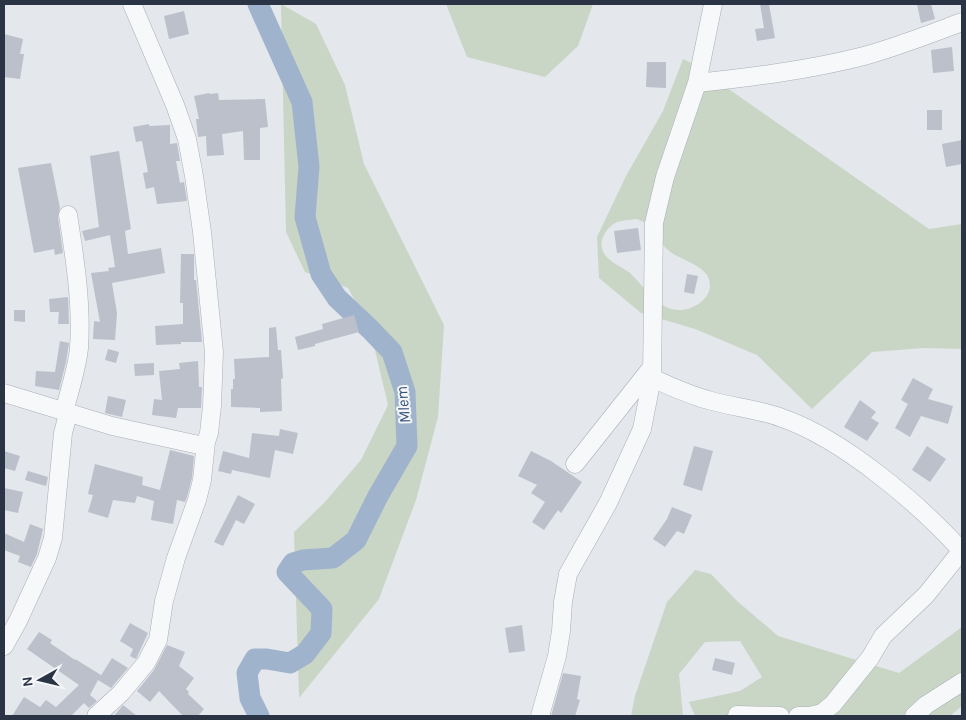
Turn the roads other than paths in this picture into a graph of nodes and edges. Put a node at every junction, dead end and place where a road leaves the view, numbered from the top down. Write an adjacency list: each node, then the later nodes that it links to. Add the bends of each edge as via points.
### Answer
1 (132, 4): 9 (street, via 176,105 194,176 214,352 212,406)
2 (713, 4): 4 (street)
3 (962, 22): 4 (street, via 897,46 828,64 763,76)
4 (697, 83): 6 (street, via 665,177 654,223)
5 (68, 215): 8 (street, via 76,266 79,331)
6 (652, 372): 10 (street); 11 (street, via 708,400 782,418 808,430 865,465 906,497); 16 (street, via 642,429 608,503 568,574 557,656)
7 (4, 393): 8 (street)
8 (66, 413): 9 (street, via 182,442 199,445); 12 (street, via 51,545)
9 (206, 442): 15 (street, via 202,480 171,575 158,640 146,663)
10 (575, 464)
11 (962, 550): 18 (street, via 926,595 883,636 870,658 833,704 822,713)
12 (4, 646)
13 (962, 682): 19 (street)
14 (737, 715): 17 (street)
15 (96, 716)
16 (540, 716)
17 (780, 716)
18 (798, 716)
19 (914, 716)

